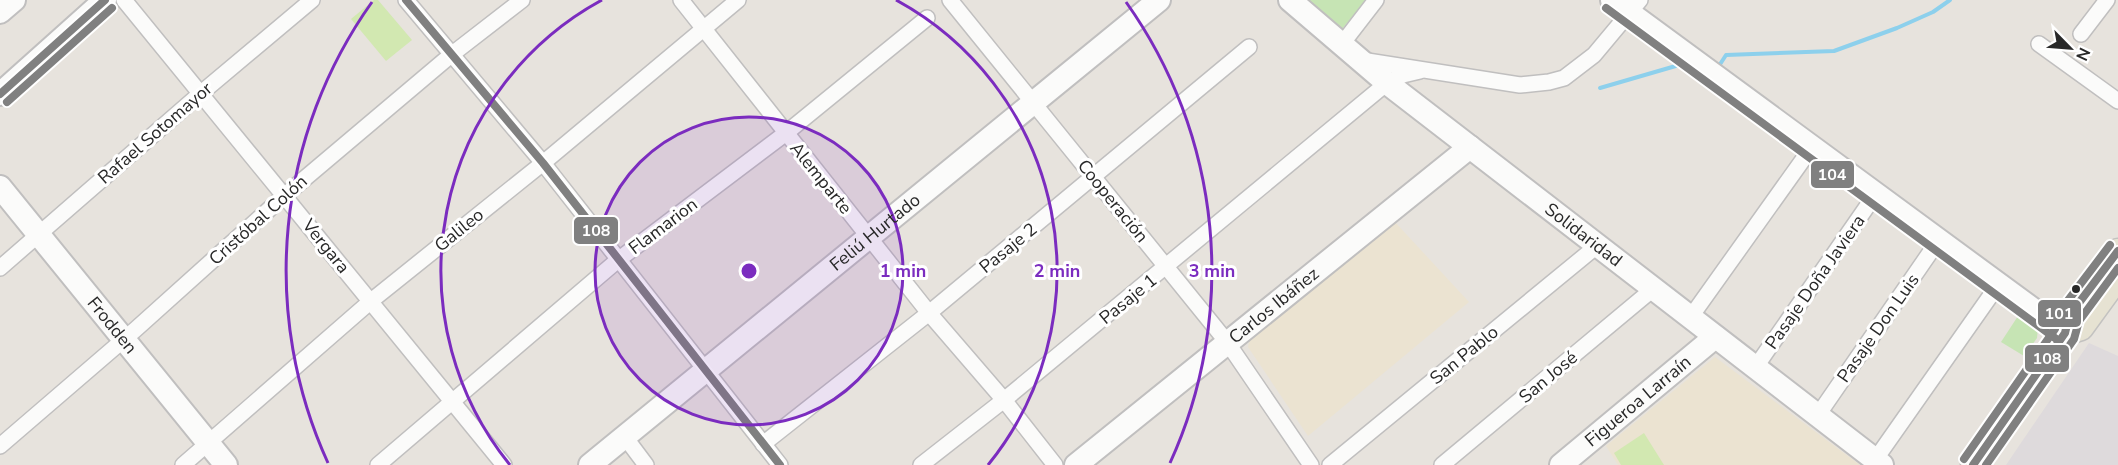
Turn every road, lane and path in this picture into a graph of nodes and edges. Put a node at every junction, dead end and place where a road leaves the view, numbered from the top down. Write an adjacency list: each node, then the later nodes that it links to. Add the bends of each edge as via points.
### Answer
1 (14, 0): 15 (main road)
2 (105, 0): 26 (main road)
3 (124, 0): 27 (street, Vergara)
4 (312, 0): 27 (street, Rafael Sotomayor)
5 (406, 0): 22 (street)
6 (522, 0): 22 (street, Cristóbal Colón)
7 (681, 0): 17 (street, Alemparte)
8 (738, 0): 17 (street, Galileo)
9 (950, 0): 29 (street, Cooperación)
10 (1159, 0): 29 (main road, Feliú Hurtado)
11 (1290, 0): 19 (main road, Solidaridad)
12 (1376, 0): 19 (street)
13 (2107, 0): 18 (street)
14 (1627, 4): 24 (street, via 1594,55 1564,78 1520,85); 32 (main road, via 1701,65)
15 (0, 12)
16 (927, 18): 30 (street, Flamarion)
17 (702, 28): 30 (street, Alemparte); 33 (street, Galileo)
18 (2081, 34)
19 (1342, 44): 23 (main road, Solidaridad)
20 (2039, 44): 28 (street)
21 (1249, 47): 34 (street, Pasaje 2)
22 (451, 54): 33 (street); 37 (street, Cristóbal Colón)
23 (1360, 60): 24 (street); 25 (main road, Solidaridad)
24 (1420, 71): 25 (street, Pasaje 1)
25 (1386, 83): 31 (main road, Solidaridad); 44 (street, Pasaje 1)
26 (0, 94)
27 (200, 94): 37 (street, Vergara); 38 (street, Rafael Sotomayor)
28 (2118, 101)
29 (1034, 102): 34 (street, Cooperación); 39 (main road, Feliú Hurtado)
30 (786, 133): 39 (street, Alemparte); 43 (street, Flamarion)
31 (1470, 147): 41 (main road, Solidaridad); 55 (main road, Carlos Ibáñez)
32 (1812, 147): 36 (main road); 51 (street)
33 (543, 163): 43 (street); 49 (street, Galileo)
34 (1094, 178): 44 (street, Cooperación); 50 (street, Pasaje 2)
35 (0, 187): 38 (main road, Frodden)
36 (1875, 195): 40 (main road); 56 (street, Pasaje Doña Javiera)
37 (284, 196): 49 (street, Vergara); 54 (street, Cristóbal Colón)
38 (39, 235): 45 (street, Rafael Sotomayor); 54 (main road, Frodden)
39 (869, 237): 50 (street, Alemparte); 57 (main road, Feliú Hurtado)
40 (1938, 241): 47 (main road); 60 (street, Pasaje Don Luis)
41 (1598, 245): 48 (main road, Solidaridad); 77 (street, San Pablo)
42 (2118, 251): 52 (main road, via 2069,316)
43 (618, 260): 57 (street); 59 (street, Flamarion)
44 (1167, 267): 55 (street, Cooperación); 58 (street, Pasaje 1)
45 (0, 268)
46 (2118, 277): 52 (main road, via 2081,328)
47 (1998, 285): 52 (main road); 65 (street)
48 (1653, 289): 51 (main road, Solidaridad); 78 (street, San José)
49 (371, 301): 59 (street, Vergara); 62 (street, Galileo)
50 (929, 313): 58 (street, Alemparte); 63 (street, Pasaje 2)
51 (1690, 318): 53 (main road, Solidaridad)
52 (2065, 333): 80 (main road)
53 (1715, 337): 56 (main road, Solidaridad); 79 (main road, Figueroa Larraín)
54 (124, 340): 62 (main road, Frodden); 64 (street, Cristóbal Colón)
55 (1227, 342): 75 (main road, Carlos Ibáñez); 76 (street, Cooperación)
56 (1755, 368): 60 (main road, Solidaridad)
57 (705, 371): 61 (main road, Feliú Hurtado); 63 (street)
58 (1004, 400): 73 (street, Pasaje 1); 74 (street, Alemparte)
59 (452, 401): 68 (street, Flamarion); 69 (street, Vergara)
60 (1818, 415): 65 (main road, Solidaridad)
61 (624, 437): 70 (main road, Feliú Hurtado); 71 (street)
62 (209, 444): 66 (street, Galileo); 67 (main road, Frodden)
63 (763, 444): 72 (street)
64 (0, 446)
65 (1879, 462)
66 (183, 465)
67 (226, 465)
68 (378, 465)
69 (504, 465)
70 (590, 465)
71 (646, 465)
72 (780, 465)
73 (921, 465)
74 (1055, 465)
75 (1076, 465)
76 (1311, 465)
77 (1330, 465)
78 (1442, 465)
79 (1561, 465)
80 (1973, 465)

